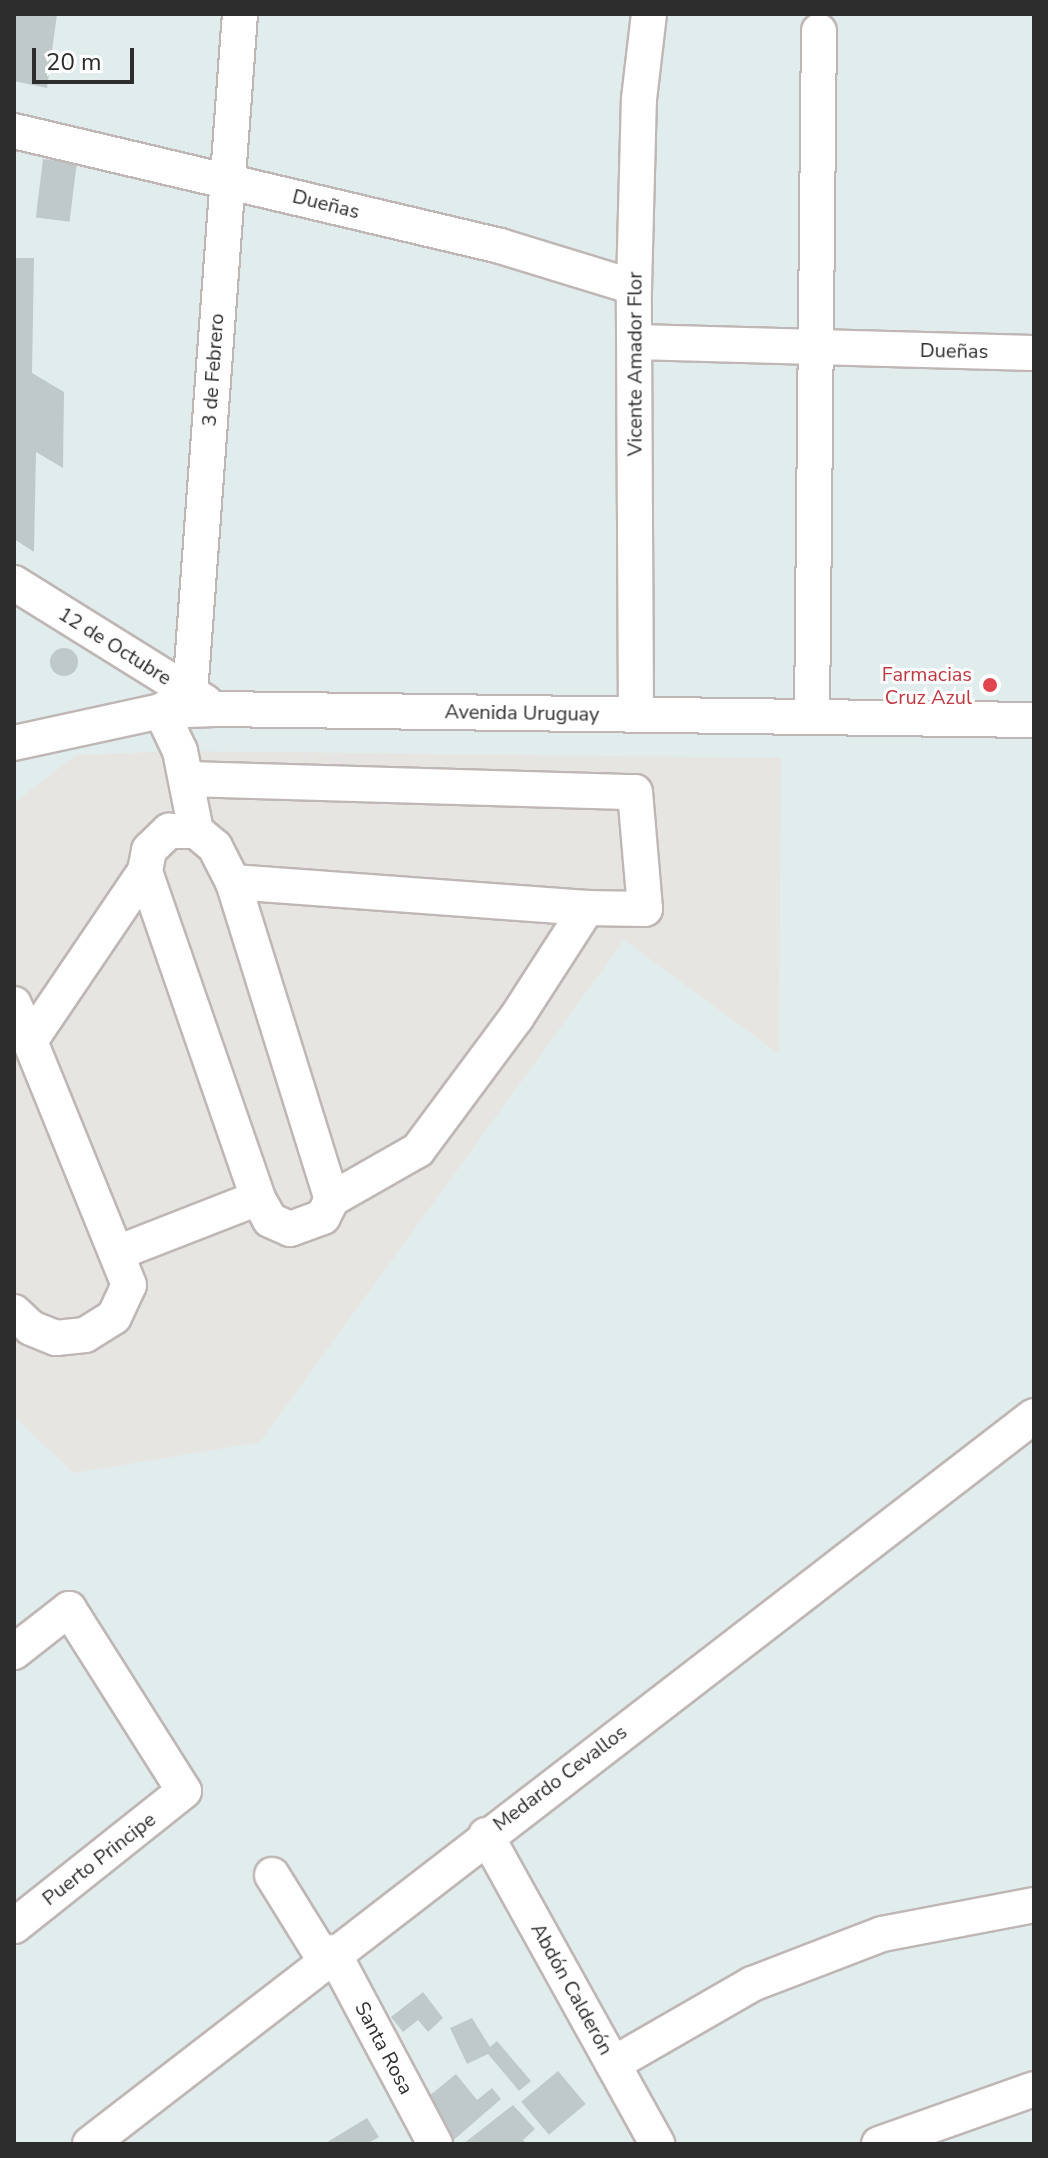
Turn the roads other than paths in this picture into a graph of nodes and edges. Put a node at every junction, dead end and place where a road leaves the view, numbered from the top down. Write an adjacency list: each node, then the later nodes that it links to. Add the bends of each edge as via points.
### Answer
1 (240, 14): 5 (street, 3 de Febrero)
2 (649, 14): 6 (street, Vicente Amador Flor, via 639,99)
3 (819, 31): 8 (street)
4 (14, 131): 5 (street, Dueñas)
5 (226, 179): 6 (street, Dueñas, via 500,246); 11 (street, 3 de Febrero)
6 (634, 287): 7 (street, Vicente Amador Flor)
7 (635, 342): 8 (street, Dueñas); 13 (street, Vicente Amador Flor)
8 (816, 347): 9 (street, Dueñas); 14 (street)
9 (1034, 353)
10 (14, 583): 11 (street, 12 de Octubre)
11 (202, 701): 12 (street); 13 (street, Avenida Uruguay)
12 (161, 711): 16 (street); 17 (street)
13 (636, 715): 14 (street, Avenida Uruguay)
14 (812, 717): 15 (street, Avenida Uruguay)
15 (1034, 720)
16 (14, 743)
17 (187, 779): 18 (street); 21 (street, via 635,792 645,909)
18 (196, 831): 19 (street, via 169,831 149,850); 20 (street, via 215,847)
19 (145, 871): 23 (street); 24 (street)
20 (233, 882): 21 (street); 25 (street)
21 (587, 908): 25 (street, via 516,1018 418,1150)
22 (14, 1004): 23 (street)
23 (30, 1041): 26 (street)
24 (258, 1198): 25 (street, via 270,1220 290,1229 323,1217); 26 (street)
25 (332, 1199)
26 (117, 1253): 27 (street, via 129,1285 114,1317 85,1335 56,1338 31,1328)
27 (14, 1312)
28 (1034, 1416): 30 (street, Medardo Cevallos)
29 (14, 1652): 33 (street, Puerto Principe, via 69,1609 184,1791)
30 (486, 1835): 34 (street, Medardo Cevallos); 35 (street, Abdón Calderón)
31 (272, 1875): 34 (street, Santa Rosa)
32 (1034, 1905): 35 (street, via 867,1940 752,1984)
33 (14, 1926)
34 (328, 1956): 37 (street, Medardo Cevallos); 38 (street, Santa Rosa)
35 (613, 2064): 39 (street, Abdón Calderón)
36 (1034, 2089): 40 (street)
37 (90, 2144)
38 (435, 2144)
39 (657, 2144)
40 (879, 2144)

